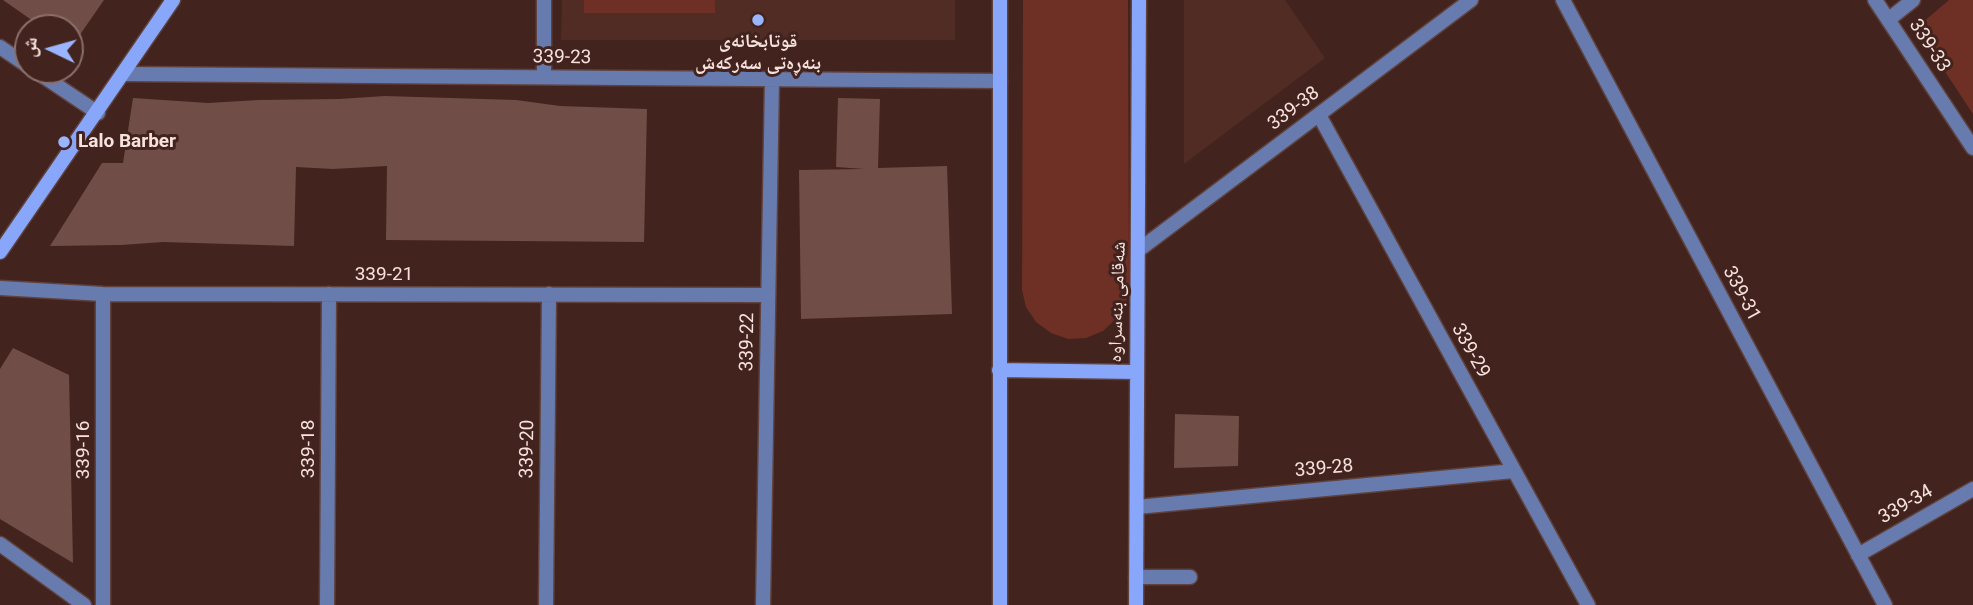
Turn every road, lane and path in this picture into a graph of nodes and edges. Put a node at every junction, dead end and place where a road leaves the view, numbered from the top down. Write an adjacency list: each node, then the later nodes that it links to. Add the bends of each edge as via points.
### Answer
1 (173, 0): 10 (main road)
2 (544, 0): 11 (street)
3 (1000, 0): 13 (main road)
4 (1139, 0): 18 (main road, شەقامی بنەسراوە)
5 (1471, 0): 16 (street, 339-38)
6 (1563, 0): 31 (street, 339-31)
7 (1875, 0): 9 (street, 339-33)
8 (1913, 0): 9 (street)
9 (1888, 20): 17 (street, 339-33)
10 (124, 74): 11 (street, 339-23); 15 (main road)
11 (544, 77): 12 (street, 339-23)
12 (772, 79): 13 (street, 339-23); 24 (street, 339-22)
13 (1000, 81): 25 (main road)
14 (55, 84): 15 (street)
15 (98, 113): 19 (main road)
16 (1319, 115): 18 (street, 339-38); 27 (street, 339-29)
17 (1973, 148)
18 (1140, 249): 26 (main road, شەقامی بنەسراوە)
19 (0, 251)
20 (0, 288): 21 (street, 339-21)
21 (103, 294): 22 (street, 339-21); 35 (street, 339-16)
22 (329, 294): 23 (street, 339-21); 36 (street, 339-18)
23 (549, 294): 24 (street, 339-21); 37 (street, 339-20)
24 (768, 295): 38 (street, 339-22)
25 (999, 370): 26 (main road); 39 (main road)
26 (1136, 372): 29 (main road, شەقامی بنەسراوە)
27 (1514, 471): 29 (street, 339-28); 41 (street, 339-29)
28 (1973, 489): 31 (street, 339-34)
29 (1137, 507): 32 (main road, شەقامی بنەسراوە)
30 (0, 544): 34 (street)
31 (1858, 555): 42 (street, 339-31)
32 (1136, 577): 33 (street); 40 (main road, شەقامی بنەسراوە)
33 (1190, 577)
34 (84, 605)
35 (103, 605)
36 (327, 605)
37 (546, 605)
38 (763, 605)
39 (1000, 605)
40 (1136, 605)
41 (1588, 605)
42 (1885, 605)

